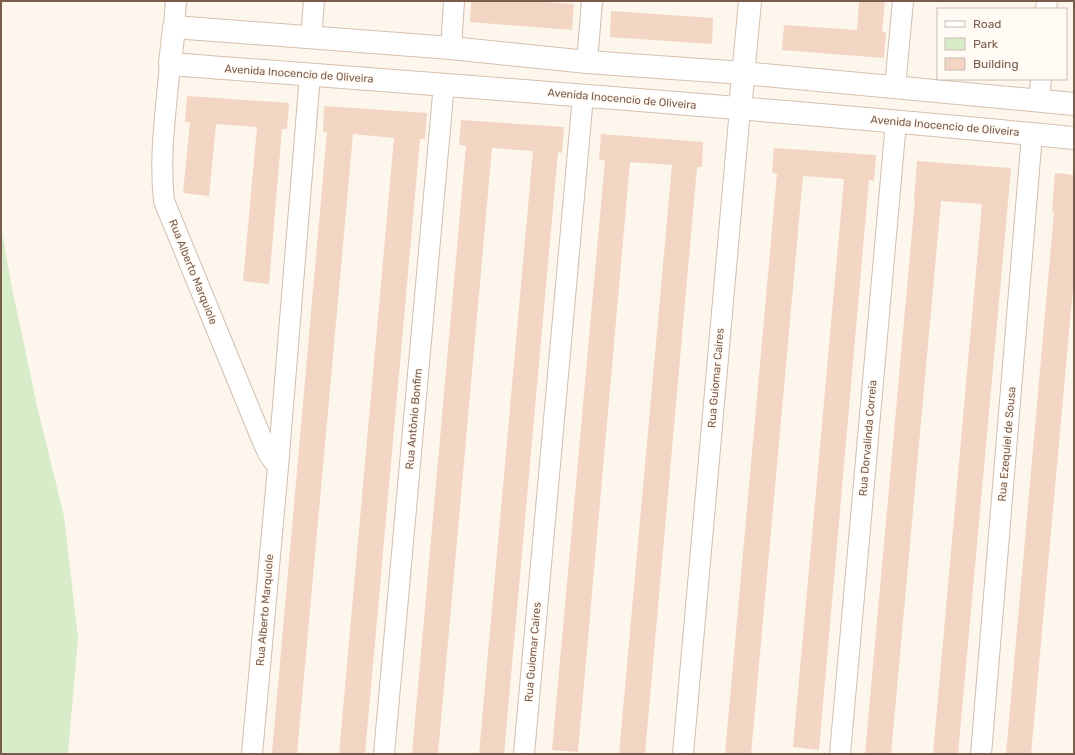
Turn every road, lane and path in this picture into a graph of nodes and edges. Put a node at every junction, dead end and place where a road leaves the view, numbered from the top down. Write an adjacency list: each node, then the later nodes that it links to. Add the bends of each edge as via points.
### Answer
1 (176, 1): 7 (street)
2 (314, 1): 8 (street)
3 (454, 1): 9 (street)
4 (592, 1): 10 (street)
5 (750, 1): 12 (street, Rua Guiomar Caires)
6 (903, 1): 16 (street)
7 (174, 27): 8 (street); 11 (street)
8 (311, 38): 9 (street)
9 (450, 48): 10 (street)
10 (587, 62): 12 (street)
11 (170, 64): 13 (street, Avenida Inocencio de Oliveira); 24 (street, Rua Alberto Marquiole, via 161,178 164,201 263,442)
12 (743, 73): 16 (street); 20 (street, Rua Guiomar Caires)
13 (310, 75): 15 (street, Avenida Inocencio de Oliveira); 24 (street, Rua Alberto Marquiole)
14 (1040, 80): 18 (street)
15 (444, 84): 17 (street, Avenida Inocencio de Oliveira); 26 (street, Rua Antônio Bonfim)
16 (895, 87): 18 (street)
17 (583, 96): 20 (street, Avenida Inocencio de Oliveira); 27 (street, Rua Guiomar Caires)
18 (1039, 101): 19 (street)
19 (1074, 104)
20 (740, 109): 21 (street, Avenida Inocencio de Oliveira); 28 (street, Rua Guiomar Caires)
21 (896, 122): 22 (street, Avenida Inocencio de Oliveira); 29 (street, Rua Dorvalinda Correia)
22 (1032, 134): 23 (street, Avenida Inocencio de Oliveira); 30 (street, Rua Ezequiel de Sousa)
23 (1074, 138)
24 (278, 467): 25 (street, Rua Alberto Marquiole)
25 (252, 754)
26 (384, 754)
27 (524, 754)
28 (683, 754)
29 (840, 754)
30 (981, 754)

